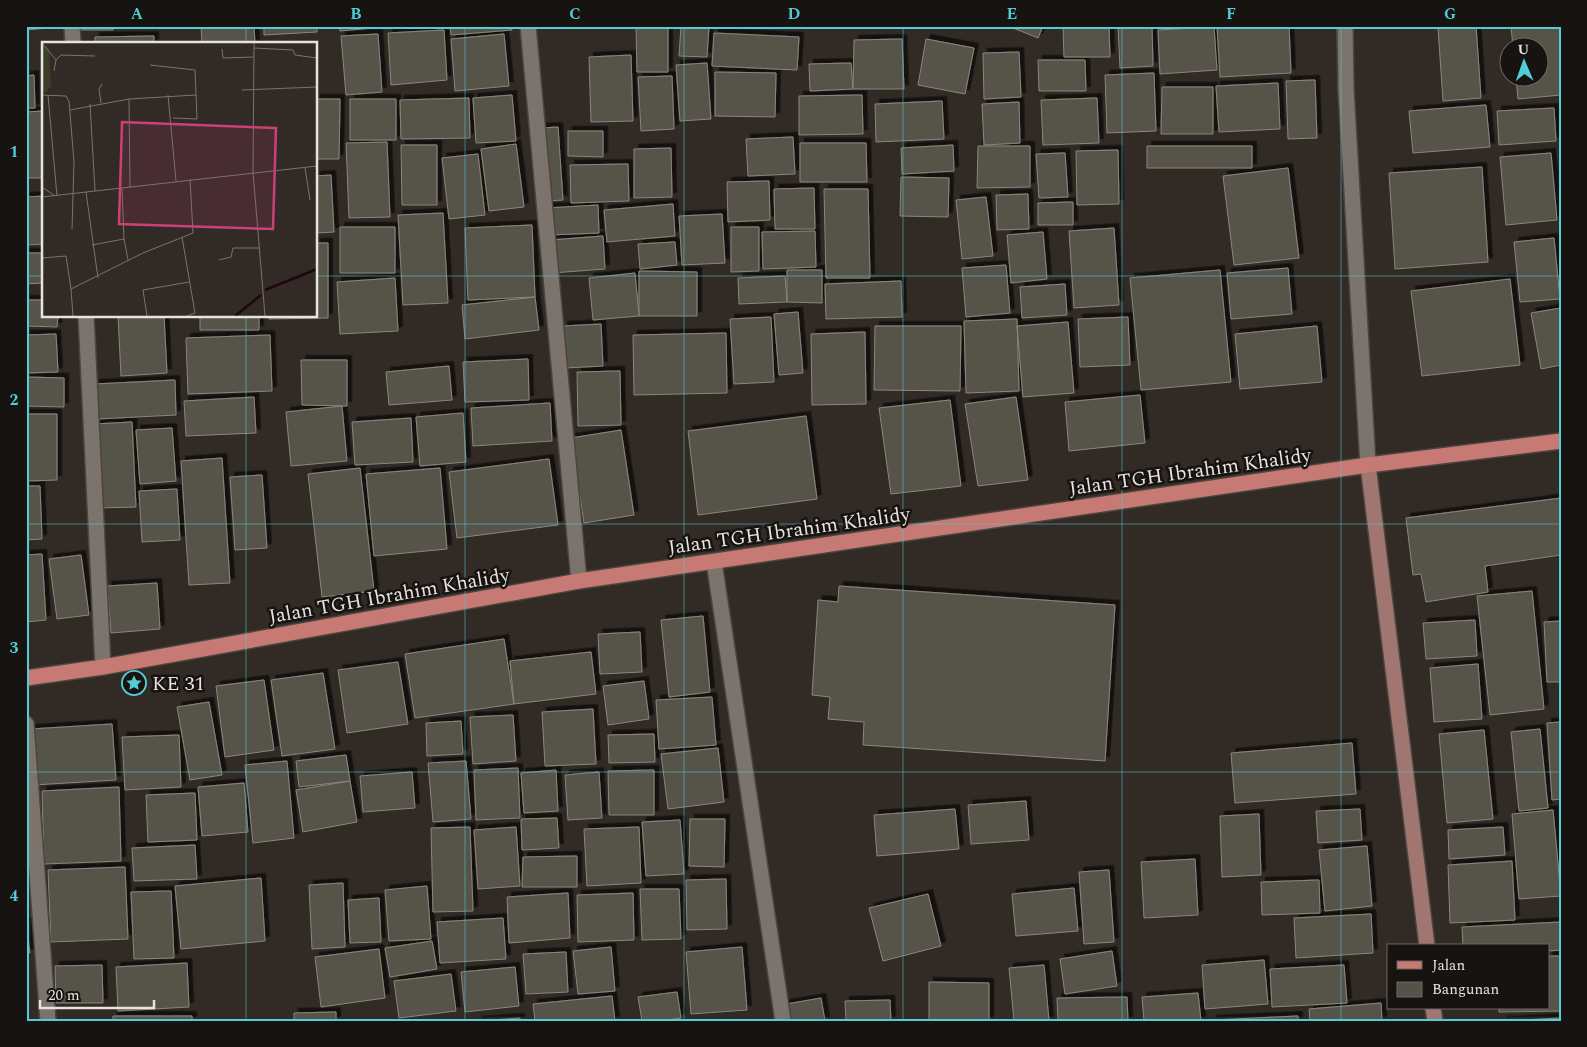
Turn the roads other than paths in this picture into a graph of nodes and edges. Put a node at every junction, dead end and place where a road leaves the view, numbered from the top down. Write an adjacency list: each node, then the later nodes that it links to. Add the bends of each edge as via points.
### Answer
1 (72, 26): 4 (street)
2 (528, 26): 9 (street)
3 (1345, 26): 7 (street)
4 (73, 42)
5 (86, 318): 10 (street)
6 (1561, 441): 7 (main road, Jalan TGH Ibrahim Khalidy)
7 (1368, 464): 8 (main road, Jalan TGH Ibrahim Khalidy); 13 (main road)
8 (714, 562): 9 (main road, Jalan TGH Ibrahim Khalidy); 15 (street)
9 (578, 581): 10 (main road, Jalan TGH Ibrahim Khalidy)
10 (104, 667): 11 (main road, Jalan TGH Ibrahim Khalidy)
11 (26, 678)
12 (26, 724): 14 (street)
13 (1427, 944)
14 (48, 1021)
15 (783, 1021)

